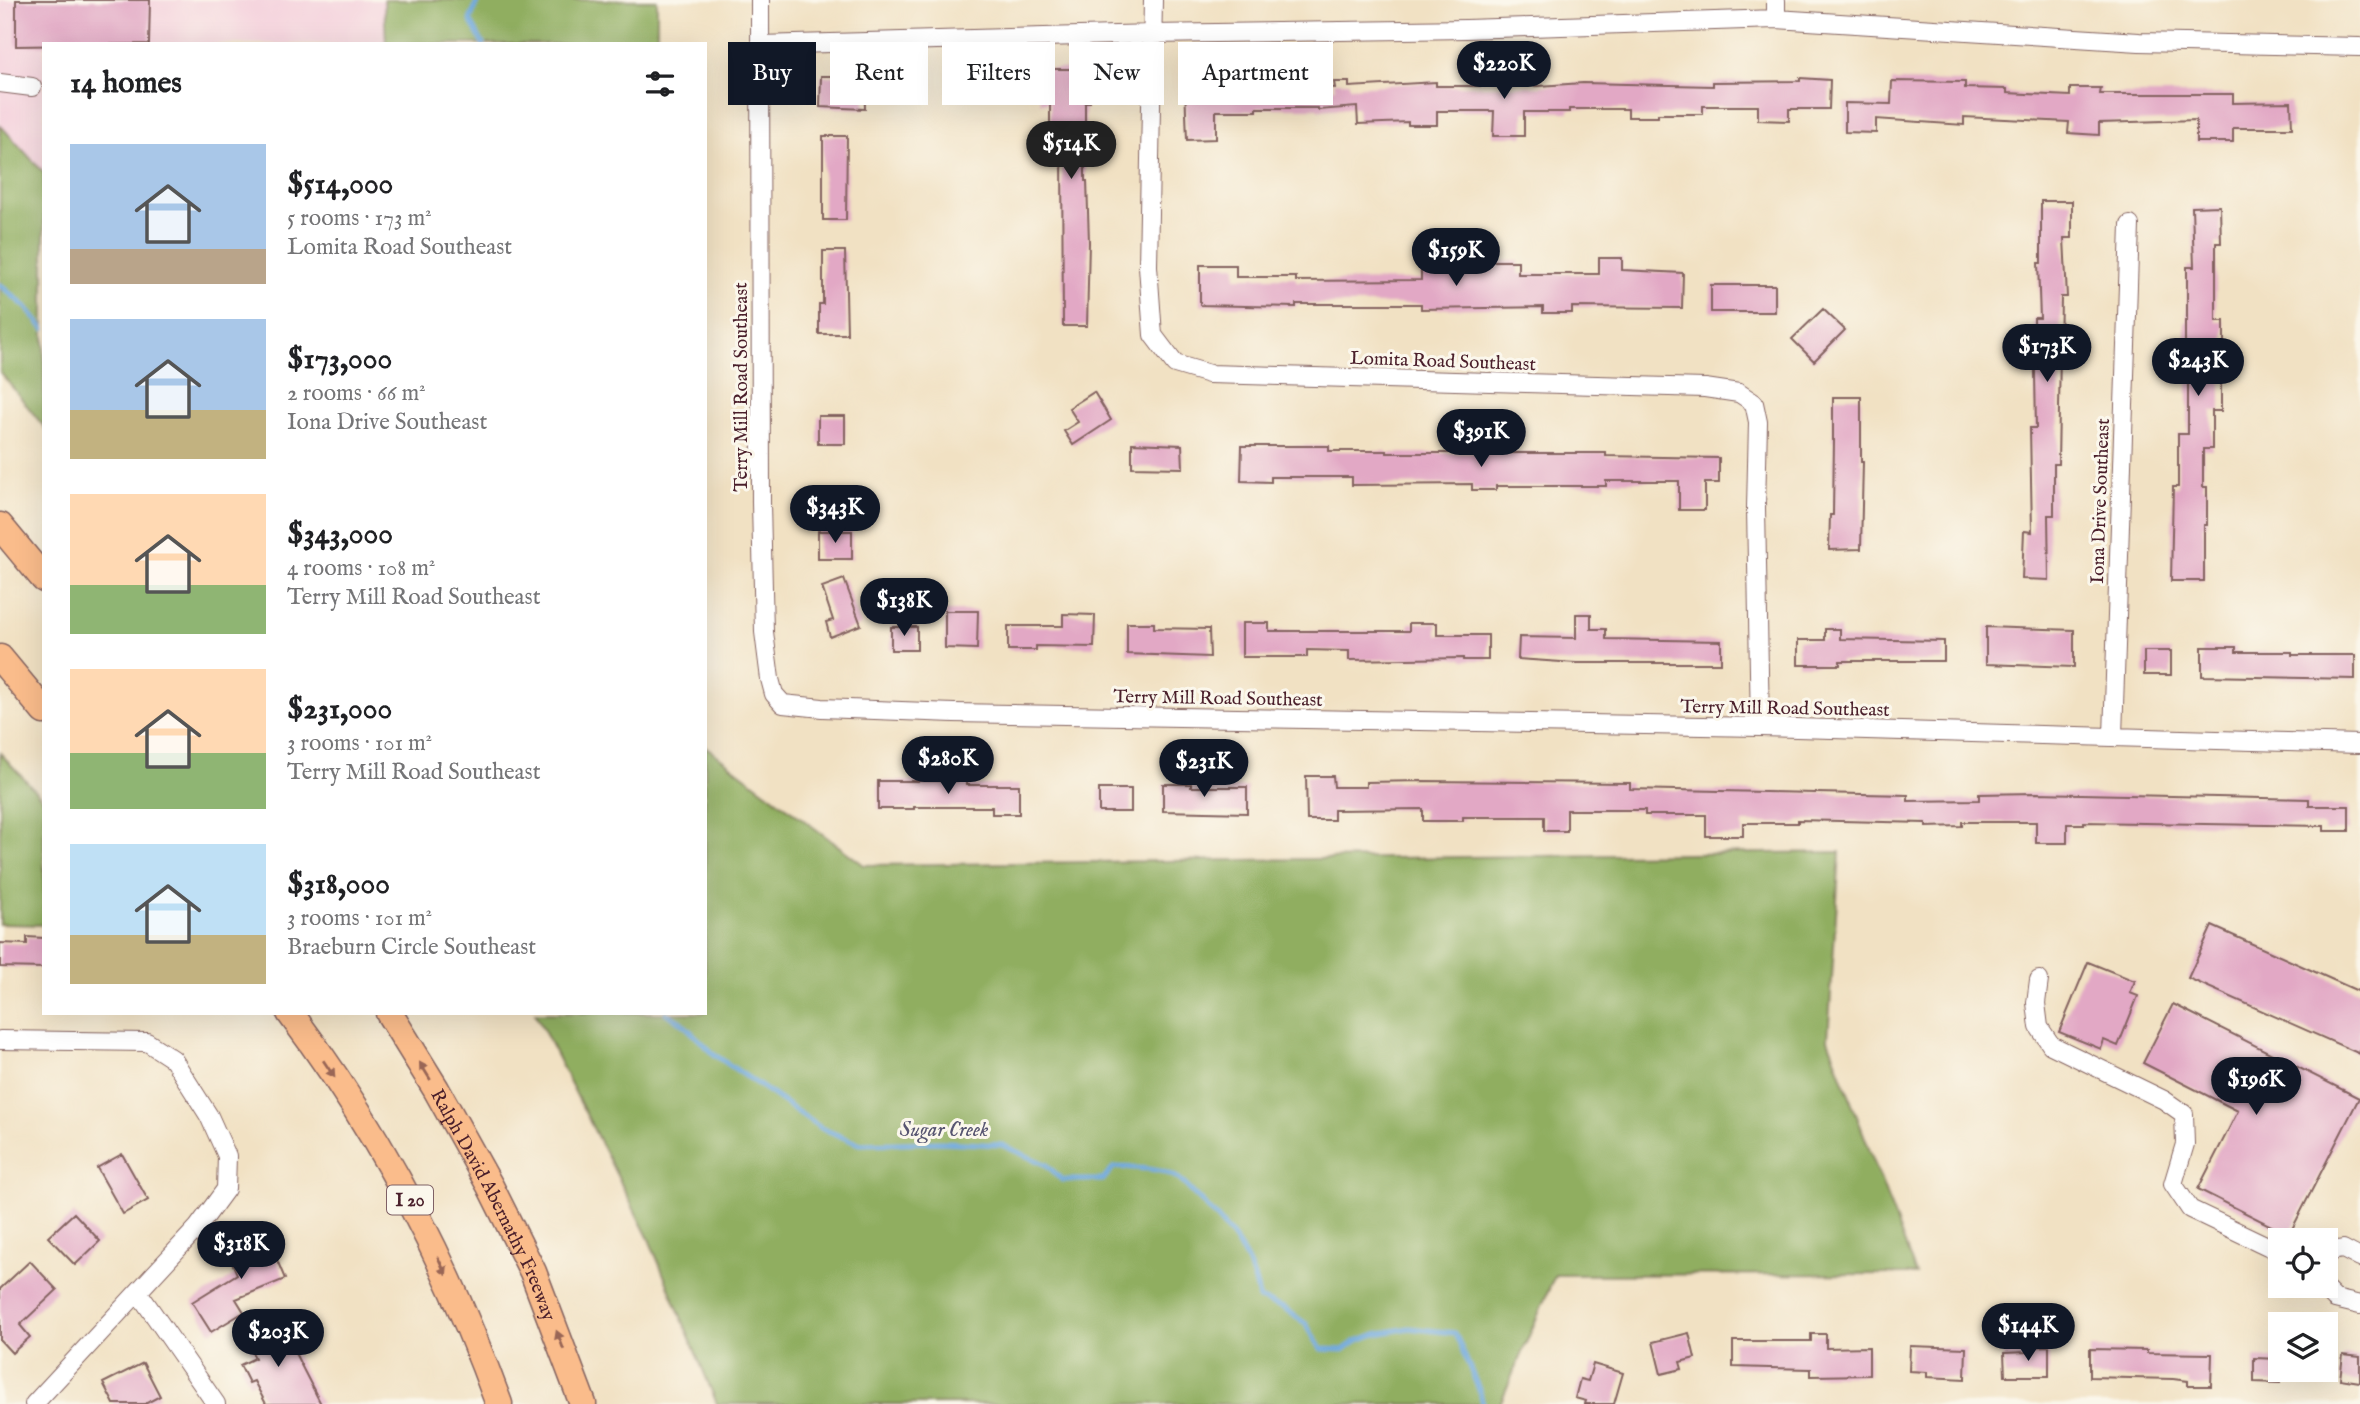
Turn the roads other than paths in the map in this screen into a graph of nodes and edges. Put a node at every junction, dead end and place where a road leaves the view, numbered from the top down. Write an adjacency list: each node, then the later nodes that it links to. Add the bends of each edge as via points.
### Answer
1 (760, 0): 6 (street, Terry Mill Road Southeast)
2 (1153, 0): 5 (street, Lomita Road Southeast)
3 (1776, 0): 4 (street)
4 (1776, 19): 5 (street); 8 (street, via 2139,43)
5 (1152, 34): 7 (street); 17 (street, Lomita Road Southeast, via 1148,266 1153,335 1175,364 1209,374 1705,388 1739,393 1754,403 1758,422)
6 (760, 42)
7 (816, 43)
8 (2360, 47)
9 (0, 83): 10 (street)
10 (32, 87)
11 (760, 105): 17 (street, Terry Mill Road Southeast, via 764,632 769,679 783,704 968,713)
12 (2130, 225): 18 (street, Iona Drive Southeast)
13 (0, 526): 14 (highway)
14 (42, 577)
15 (0, 658): 16 (highway)
16 (42, 709)
17 (1760, 727): 18 (street, Terry Mill Road Southeast)
18 (2113, 736): 19 (street, Terry Mill Road Southeast)
19 (2360, 744)
20 (2039, 980): 24 (street, via 2039,1027 2051,1045 2185,1114 2185,1143 2173,1184 2190,1209)
21 (291, 1015): 32 (highway, I 20, one-way to 32, via 400,1181 446,1274)
22 (390, 1015): 33 (highway, Ralph David Abernathy Freeway, one-way to 22, via 533,1272 463,1138)
23 (0, 1040): 27 (street, via 147,1042 173,1059 209,1116 227,1156 226,1189)
24 (2268, 1246)
25 (2338, 1250): 26 (street)
26 (2360, 1258)
27 (138, 1292): 30 (street); 31 (street)
28 (2335, 1298): 29 (street)
29 (2360, 1305)
30 (34, 1404)
31 (216, 1404)
32 (499, 1404)
33 (583, 1404)

